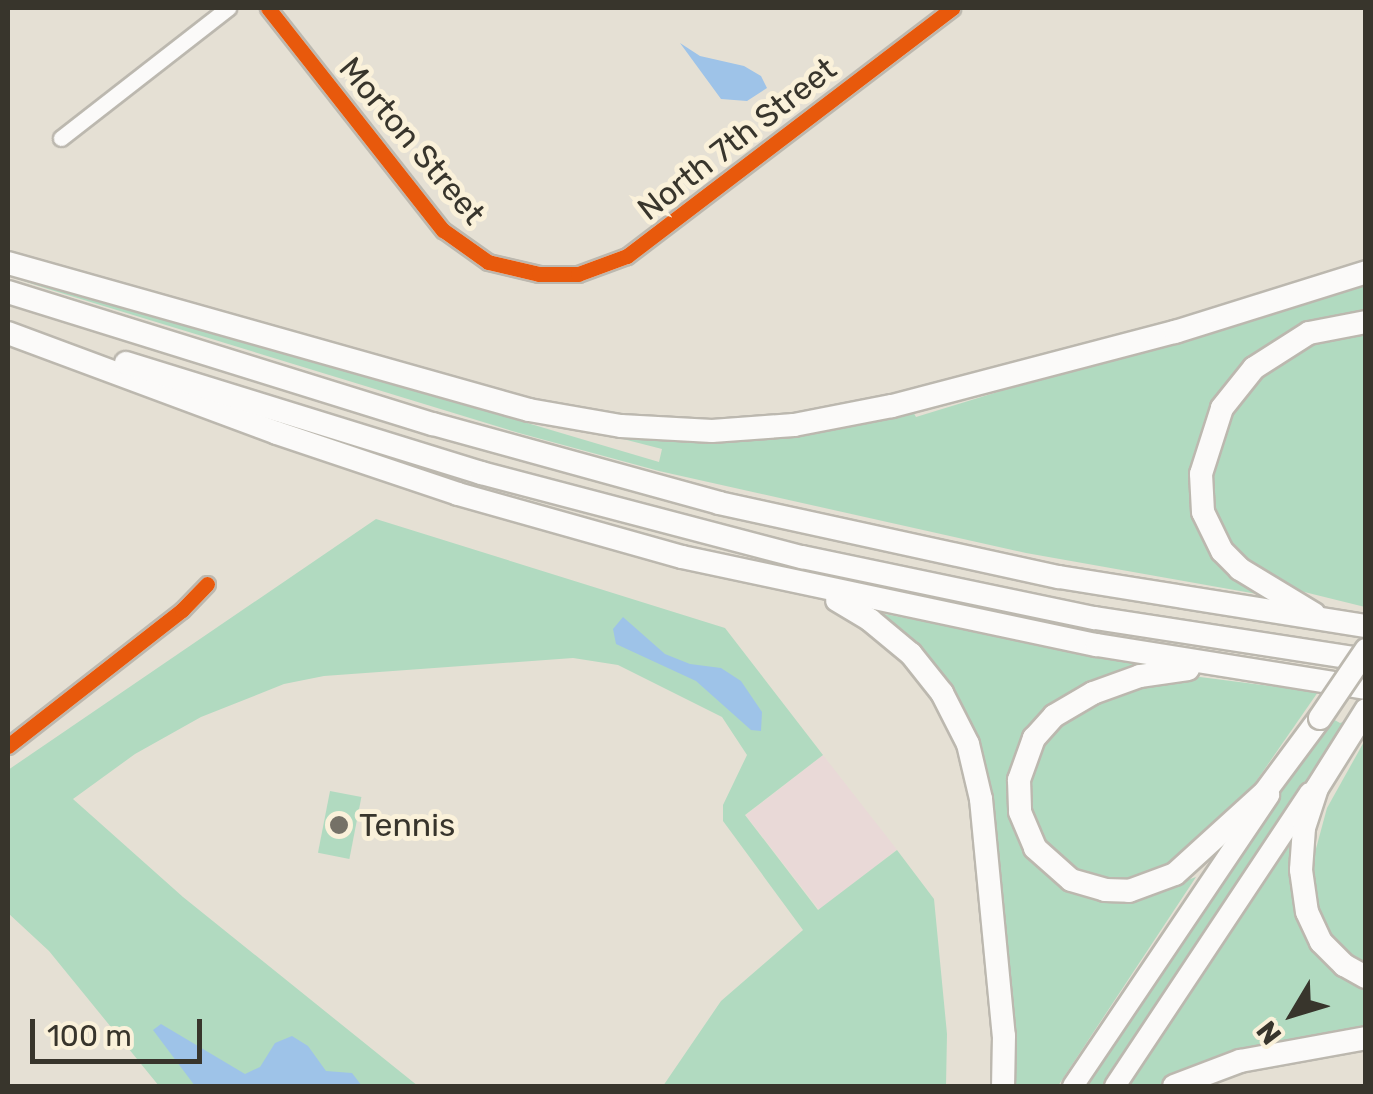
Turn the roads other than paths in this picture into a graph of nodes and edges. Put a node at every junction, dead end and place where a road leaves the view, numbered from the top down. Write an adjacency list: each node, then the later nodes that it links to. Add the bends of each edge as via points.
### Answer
1 (228, 8): 4 (street)
2 (268, 8): 7 (street, Morton Street, via 444,230 488,262)
3 (952, 8): 7 (street, North 7th Street, via 627,256 578,274)
4 (61, 138)
5 (8, 263): 6 (highway, via 514,407 621,426 712,431 794,426 909,402 1174,332)
6 (1366, 272)
7 (538, 274)
8 (8, 292): 13 (highway, via 433,424 719,503 1040,574)
9 (1366, 322): 13 (highway, via 1309,333 1254,368 1222,408 1201,474 1203,512 1222,551 1240,570)
10 (8, 330): 12 (highway, via 276,434 458,494); 16 (highway, via 678,527 967,594)
11 (206, 584): 20 (street)
12 (811, 588): 17 (highway); 25 (highway, via 870,620 911,654 942,693 968,744 981,799)
13 (1321, 618): 14 (highway)
14 (1366, 626)
15 (1366, 650): 22 (highway, bridge)
16 (1366, 660)
17 (1232, 668): 18 (highway); 22 (highway, via 1140,676 1054,716 1034,738 1018,780 1027,835 1044,860 1071,880 1111,891 1143,888 1200,854)
18 (1366, 688)
19 (1362, 716): 21 (highway)
20 (8, 746)
21 (1328, 766): 23 (highway, via 1304,828 1303,891 1321,942); 27 (main road)
22 (1287, 768): 26 (main road)
23 (1366, 977)
24 (1366, 1038): 28 (highway, via 1240,1061)
25 (1003, 1086)
26 (1074, 1086)
27 (1115, 1086)
28 (1174, 1086)

